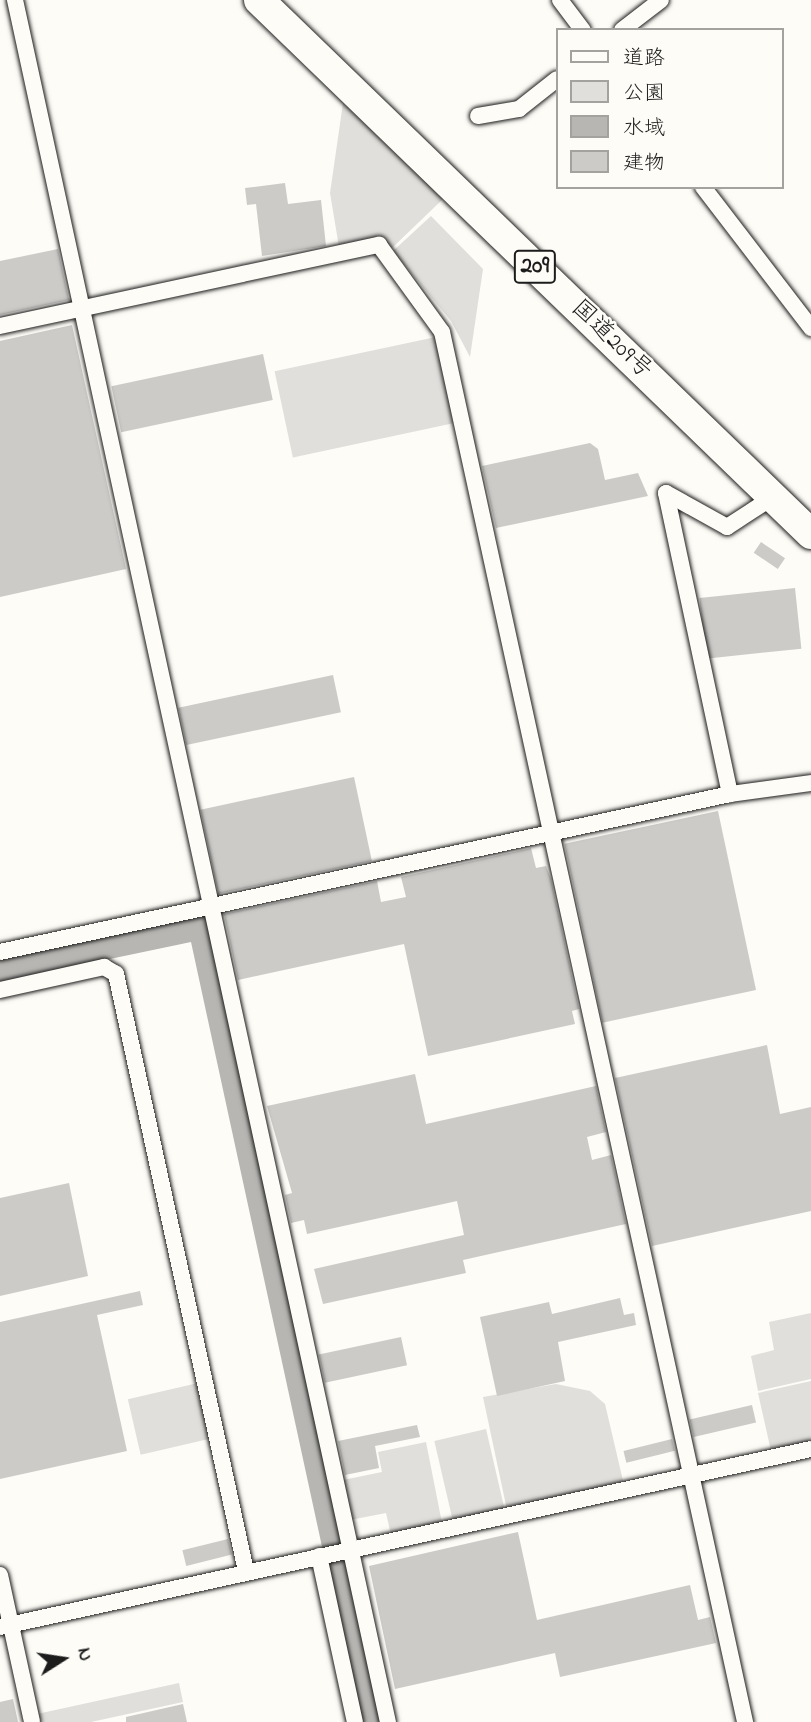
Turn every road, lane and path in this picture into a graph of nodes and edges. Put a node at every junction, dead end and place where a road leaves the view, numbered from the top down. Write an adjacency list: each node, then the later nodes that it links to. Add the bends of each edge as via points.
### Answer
1 (15, 0): 10 (street)
2 (259, 0): 13 (highway, 国道209号 / 209)
3 (560, 0): 5 (street)
4 (661, 0): 6 (street)
5 (581, 28)
6 (625, 28)
7 (556, 80): 8 (street, via 519,108)
8 (478, 116)
9 (705, 189): 12 (street)
10 (82, 308): 11 (street); 17 (street, via 379,245 442,332); 18 (street)
11 (0, 326)
12 (811, 328)
13 (773, 497): 14 (highway, 国道209号 / 209); 16 (street, via 727,527 666,493)
14 (811, 534)
15 (811, 783): 16 (street)
16 (730, 794): 17 (street)
17 (551, 832): 18 (street); 22 (street)
18 (211, 906): 19 (street); 23 (street)
19 (0, 952)
20 (0, 989): 25 (street, via 104,967 116,974)
21 (811, 1449): 22 (street)
22 (691, 1476): 23 (street); 31 (street)
23 (351, 1549): 24 (street); 30 (street)
24 (319, 1556): 25 (street); 29 (street)
25 (246, 1571): 27 (street)
26 (0, 1575): 27 (street)
27 (6, 1626): 28 (street)
28 (32, 1722)
29 (355, 1722)
30 (388, 1722)
31 (745, 1722)

